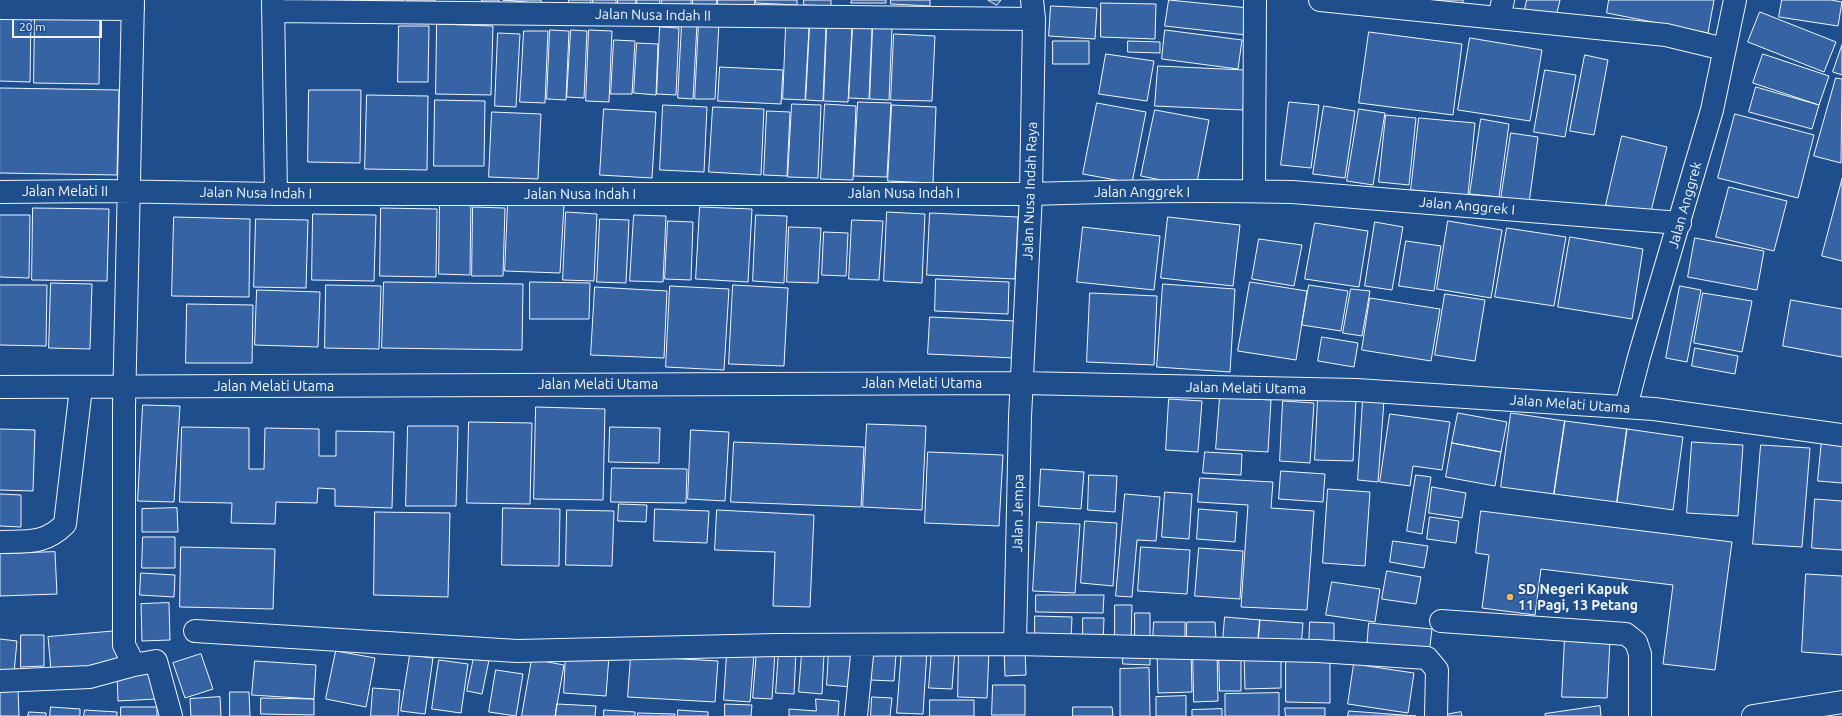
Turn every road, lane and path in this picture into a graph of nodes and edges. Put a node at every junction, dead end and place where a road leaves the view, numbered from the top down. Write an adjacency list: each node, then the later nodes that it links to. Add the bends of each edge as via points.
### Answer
1 (1255, 0): 10 (street)
2 (1320, 0): 7 (street)
3 (1734, 0): 9 (street, Jalan Anggrek)
4 (133, 5): 6 (street); 12 (street)
5 (273, 6): 8 (street, Jalan Nusa Indah II); 13 (street)
6 (0, 8)
7 (1501, 9): 9 (street, via 1666,35)
8 (1033, 10): 14 (street, Jalan Nusa Indah Raya)
9 (1724, 49): 15 (street, Jalan Anggrek, via 1712,110)
10 (1254, 191): 14 (street, Jalan Anggrek I); 15 (street, Jalan Anggrek I)
11 (0, 192): 12 (street, Jalan Melati II)
12 (130, 192): 13 (street, Jalan Nusa Indah I); 17 (street)
13 (276, 194): 14 (street, Jalan Nusa Indah I)
14 (1031, 194): 16 (street, Jalan Nusa Indah Raya)
15 (1680, 223): 20 (street, Jalan Anggrek)
16 (1022, 383): 17 (street, Jalan Melati Utama); 20 (street, Jalan Melati Utama, via 1356,390); 25 (street, Jalan Jempa)
17 (124, 386): 19 (street, Jalan Melati Utama); 27 (street, via 124,645)
18 (0, 387): 19 (street, Jalan Melati Utama)
19 (81, 388): 22 (street, via 65,524 54,534 38,541)
20 (1626, 407): 21 (street, Jalan Melati Utama)
21 (1842, 435)
22 (0, 542)
23 (1441, 621): 33 (street, via 1626,634 1636,642 1640,654)
24 (195, 631): 26 (street, via 517,651)
25 (1015, 644): 26 (street); 32 (street, via 1318,651 1427,658 1437,670)
26 (863, 645): 31 (street)
27 (134, 665): 28 (street, via 90,677); 30 (street, via 156,661)
28 (0, 681)
29 (1842, 702): 34 (street)
30 (171, 716)
31 (856, 716)
32 (1436, 716)
33 (1640, 716)
34 (1753, 716)

